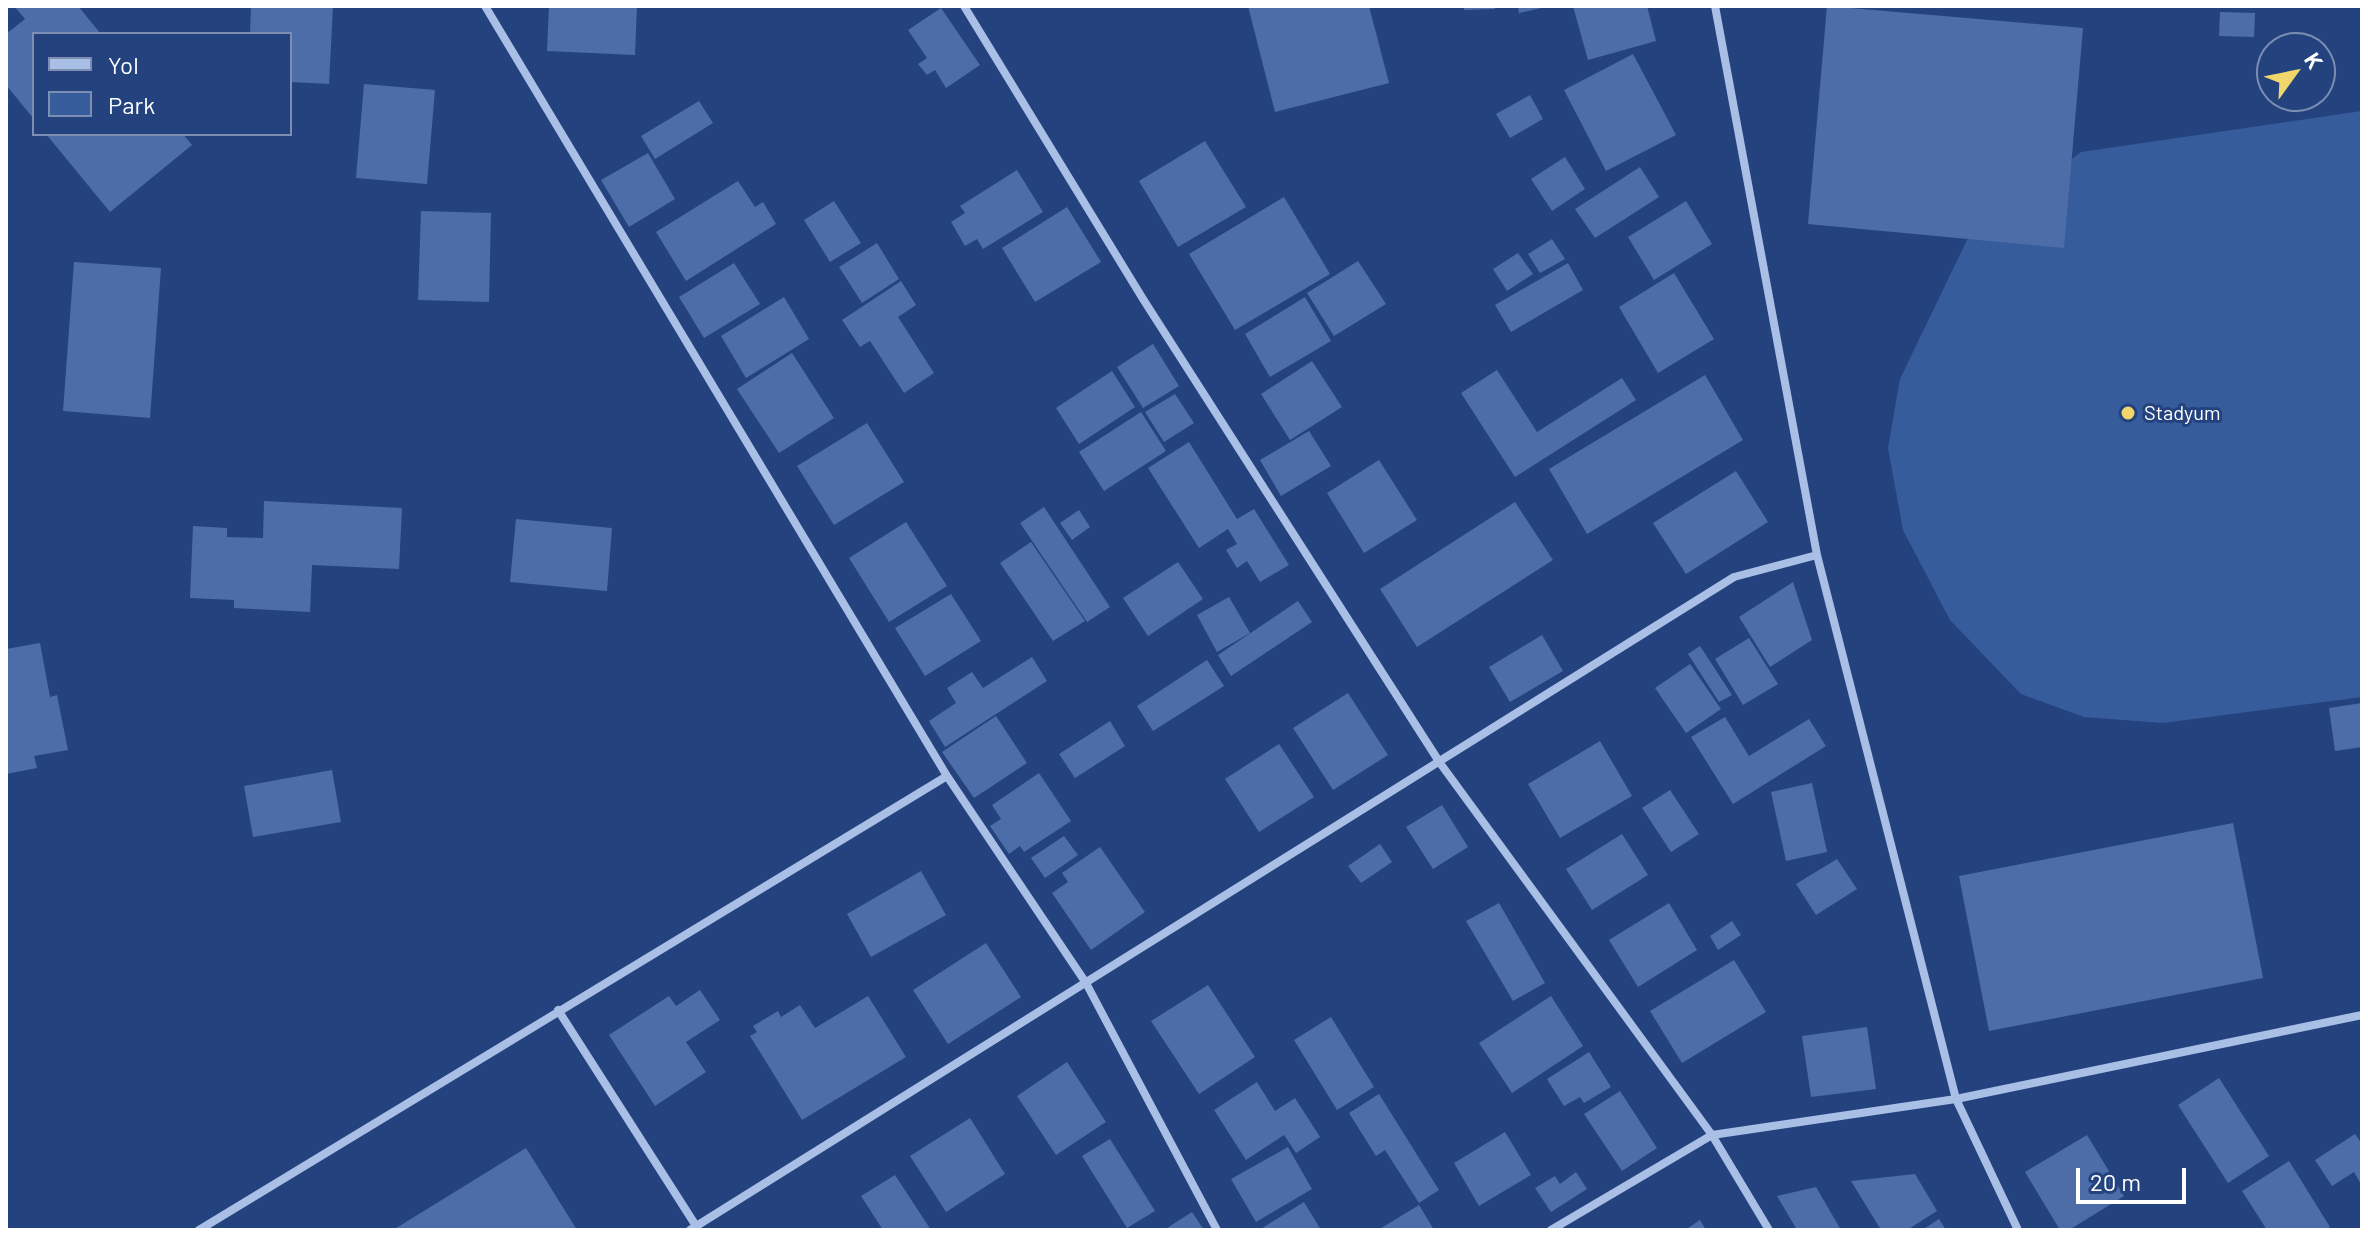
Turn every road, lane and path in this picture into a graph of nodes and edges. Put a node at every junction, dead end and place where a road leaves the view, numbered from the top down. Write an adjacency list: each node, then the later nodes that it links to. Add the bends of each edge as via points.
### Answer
1 (485, 6): 6 (street)
2 (964, 6): 5 (street, via 1143,299)
3 (1715, 6): 4 (street)
4 (1817, 555): 5 (street, via 1734,577); 10 (street)
5 (1440, 763): 7 (street); 11 (street)
6 (947, 776): 7 (street); 8 (street)
7 (1086, 983): 12 (street); 14 (street)
8 (558, 1010): 12 (street); 13 (street)
9 (2362, 1015): 10 (street)
10 (1956, 1099): 11 (street); 17 (street)
11 (1712, 1135): 15 (street); 16 (street)
12 (695, 1229)
13 (199, 1230)
14 (1217, 1230)
15 (1551, 1230)
16 (1769, 1230)
17 (2018, 1230)

